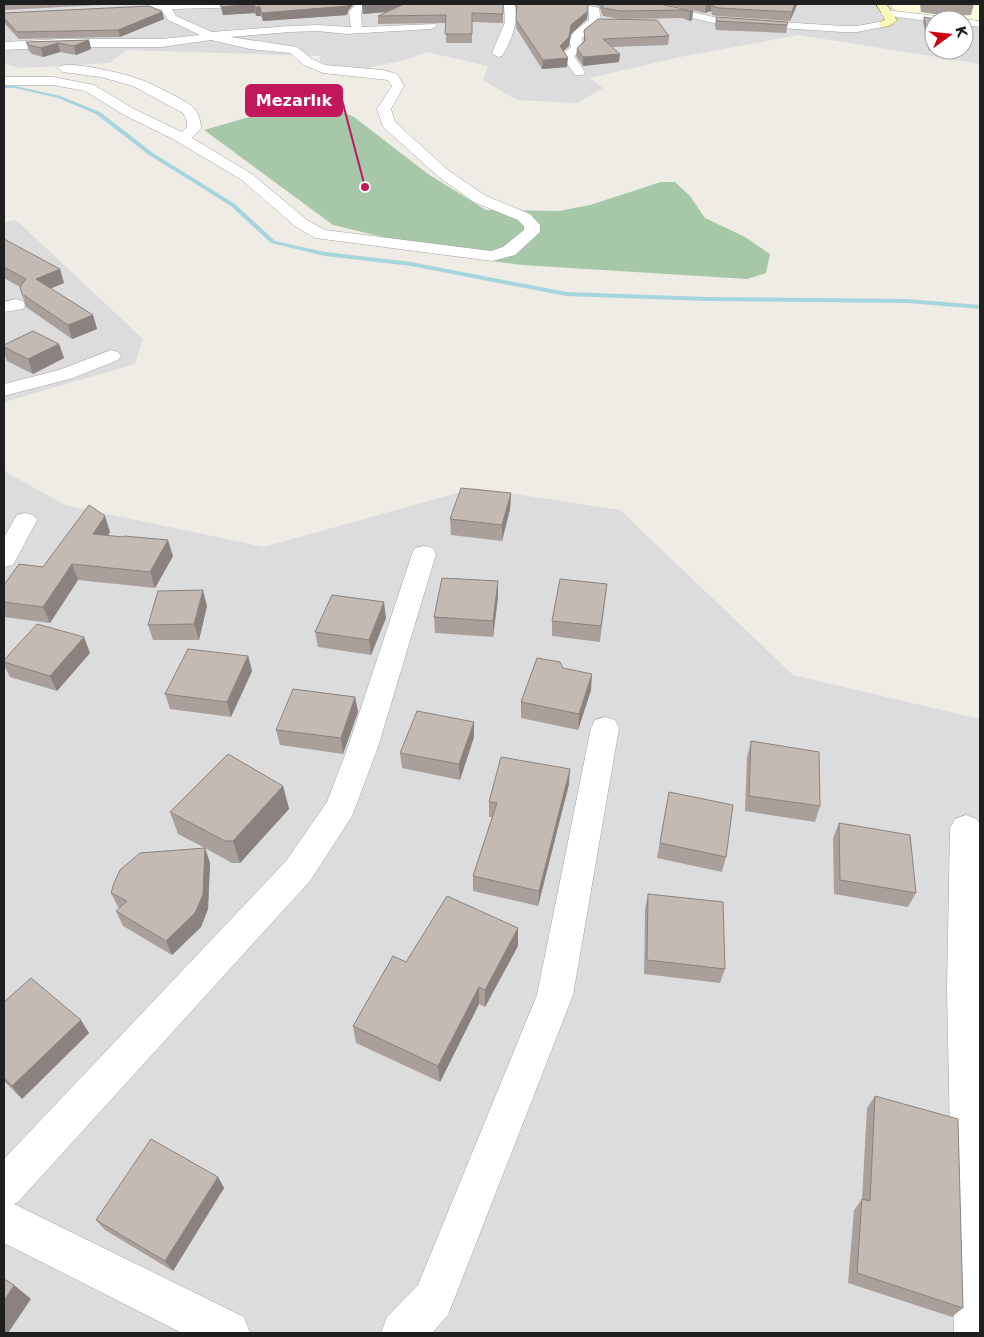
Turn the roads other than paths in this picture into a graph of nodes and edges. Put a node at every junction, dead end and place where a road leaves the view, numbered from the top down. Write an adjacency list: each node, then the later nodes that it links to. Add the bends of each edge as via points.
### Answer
1 (247, 4): 2 (street); 7 (street); 17 (street)
2 (257, 4)
3 (362, 4): 16 (street, via 355,12)
4 (509, 4): 20 (street, via 512,9 510,19)
5 (567, 4): 22 (street, via 595,10 599,22 576,37 578,48 567,55)
6 (645, 4): 12 (street)
7 (164, 5): 8 (street); 18 (street, via 172,18)
8 (145, 6)
9 (734, 11): 13 (street)
10 (884, 14): 11 (street); 13 (street, via 857,29)
11 (924, 18)
12 (718, 21): 13 (street); 14 (street)
13 (748, 22)
14 (678, 23)
15 (430, 25): 16 (street)
16 (357, 30): 17 (street, via 318,28)
17 (251, 32): 18 (street)
18 (211, 36): 19 (street, via 161,43 93,38); 24 (street, via 293,50 323,69 393,77 398,86 384,109 388,124 444,174 480,199 524,217 532,225 532,232 509,251 492,256 321,234 301,222 247,177)
19 (4, 46)
20 (498, 53)
21 (47, 66): 24 (street, via 102,73 138,83 188,110 194,128)
22 (579, 72)
23 (4, 81): 24 (street, via 53,81 89,88)
24 (183, 139)
25 (111, 356): 26 (street, via 66,374)
26 (4, 390)
27 (25, 520): 29 (street)
28 (424, 554): 32 (street, via 363,747 336,815 298,871)
29 (4, 559)
30 (605, 728): 35 (street, via 555,995 433,1300)
31 (966, 828): 36 (street, via 965,989)
32 (4, 1188)
33 (4, 1221): 34 (street)
34 (228, 1333)
35 (404, 1333)
36 (976, 1333)

